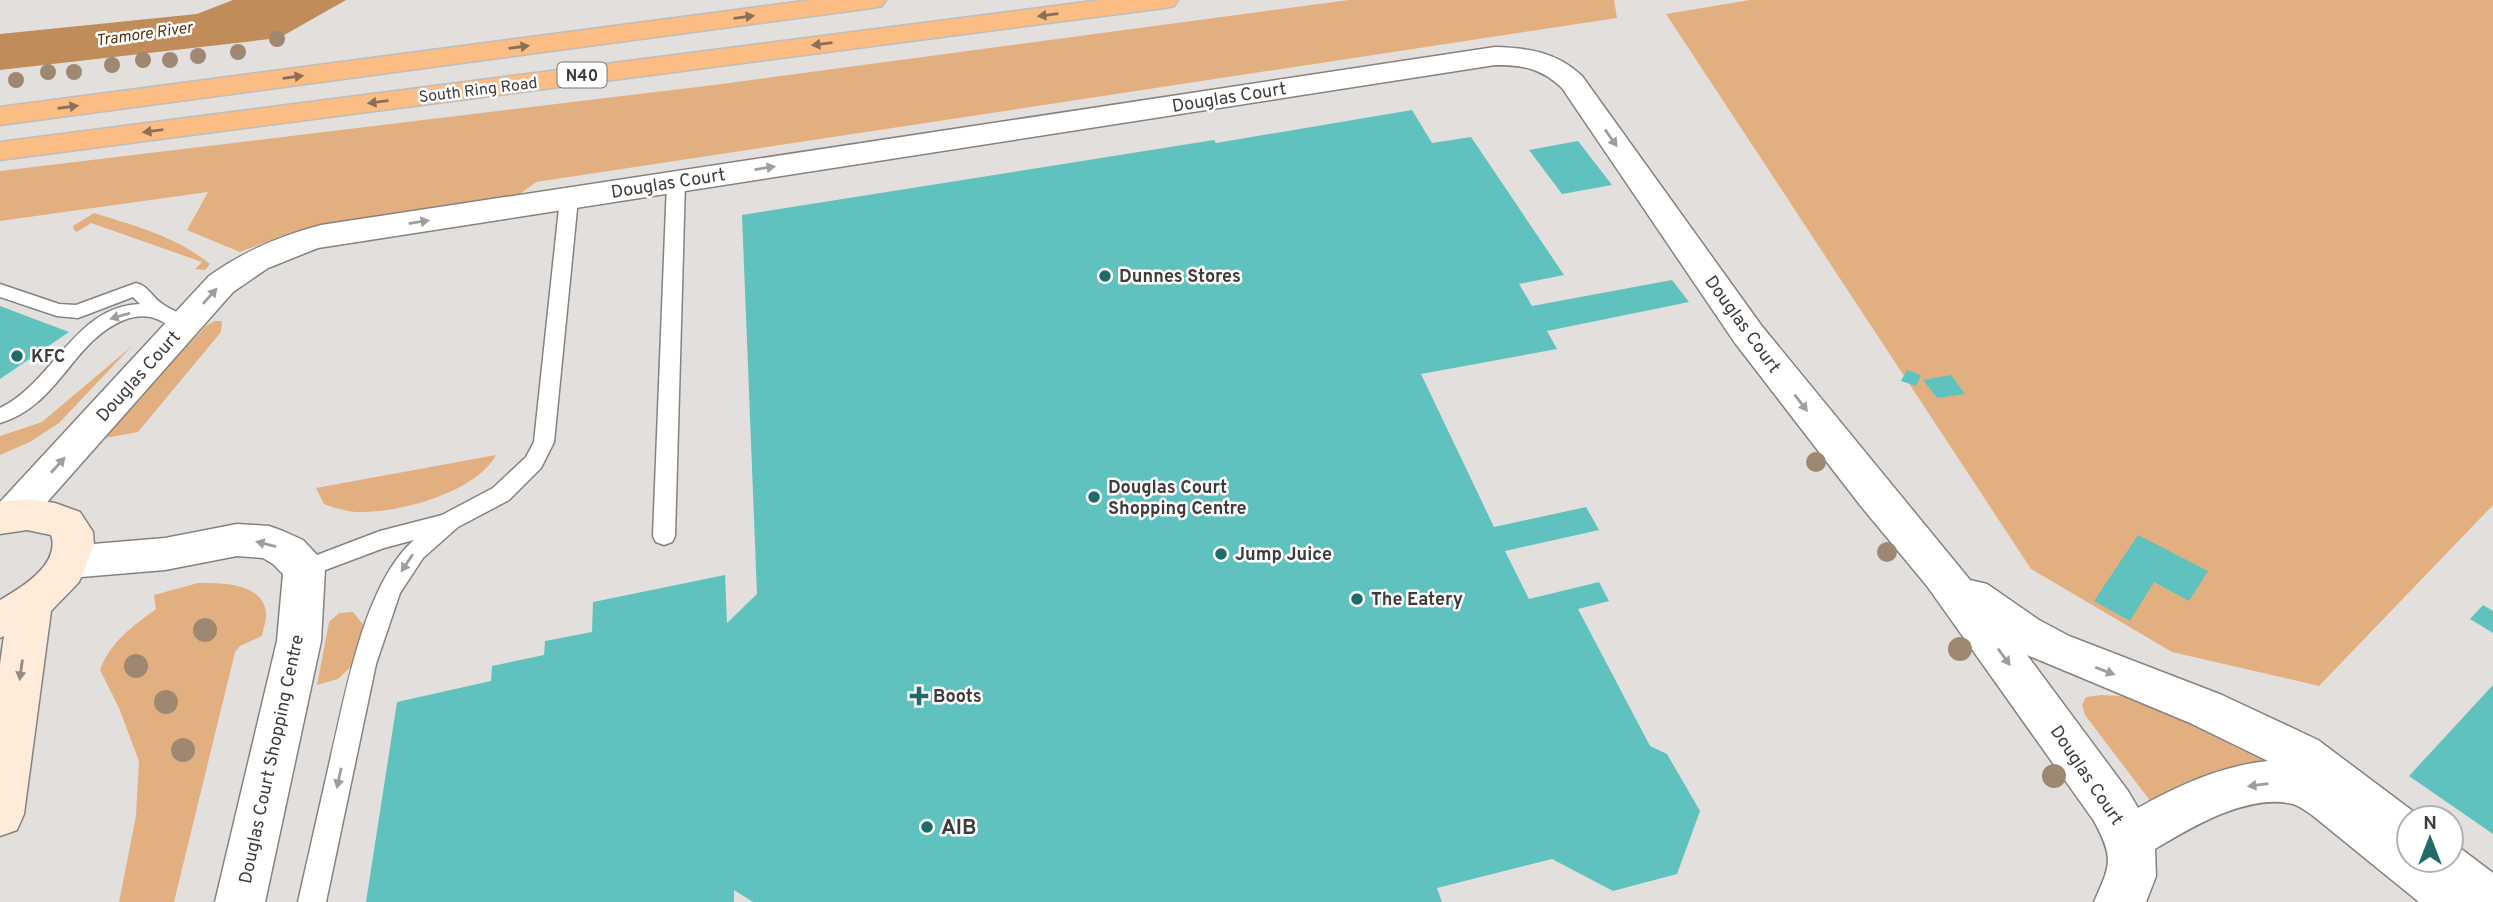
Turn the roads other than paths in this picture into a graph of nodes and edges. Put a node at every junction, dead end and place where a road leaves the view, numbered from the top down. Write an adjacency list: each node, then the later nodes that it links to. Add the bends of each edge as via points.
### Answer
1 (872, 0): 3 (highway, N40, one-way to 1)
2 (1164, 0): 4 (highway, South Ring Road / N40, one-way to 4)
3 (0, 116)
4 (0, 151)
5 (676, 182): 6 (street, Douglas Court); 12 (lane); 15 (street, Douglas Court, one-way to 15, via 1495,56 1544,60 1572,82 1748,334)
6 (569, 199): 8 (street, Douglas Court, one-way to 6, via 249,262 284,246 321,236); 11 (lane, via 544,442 534,462 501,494)
7 (0, 290): 8 (lane, via 57,310 78,312 136,289)
8 (171, 318): 9 (lane, one-way to 9, via 134,312 104,321 32,398); 10 (street, Douglas Court, one-way to 8)
9 (0, 416)
10 (6, 517): 13 (main road, via 38,513 58,518 70,528 74,544)
11 (450, 522): 14 (lane, via 380,540); 22 (lane, one-way to 22, via 415,552 382,610 364,664)
12 (664, 536)
13 (69, 562): 14 (street, one-way to 13, via 288,552 268,542 237,540 165,554); 16 (main road, via 54,583)
14 (304, 569): 21 (street, Douglas Court Shopping Centre, via 299,641)
15 (1942, 574): 18 (street, one-way to 18, via 2054,649 2206,709 2302,755); 20 (street, Douglas Court, one-way to 20, via 2111,806)
16 (15, 611): 17 (main road, one-way to 17)
17 (0, 814)
18 (2395, 825)
19 (2456, 874): 24 (street)
20 (2126, 875): 23 (street, one-way to 20, via 2332,801 2295,783 2223,790 2191,802)
21 (240, 902)
22 (312, 902)
23 (2458, 902)
24 (2491, 902)

